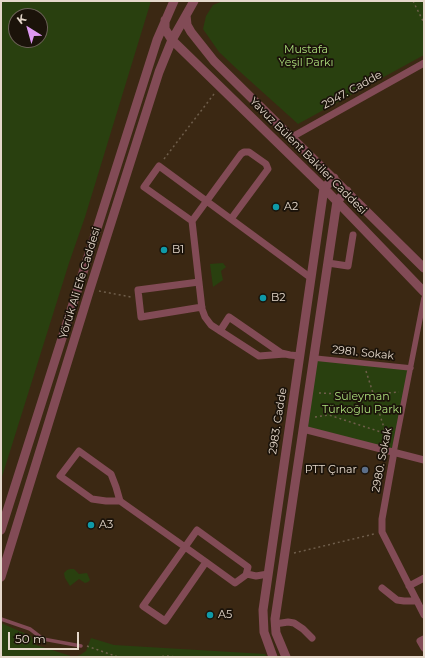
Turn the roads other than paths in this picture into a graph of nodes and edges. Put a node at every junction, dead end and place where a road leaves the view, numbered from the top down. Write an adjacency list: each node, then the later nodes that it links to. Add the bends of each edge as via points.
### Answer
1 (174, 1): 4 (street, Yörük Ali Efe Caddesi)
2 (194, 1): 3 (street, Yörük Ali Efe Caddesi)
3 (186, 15): 5 (street, Yörük Ali Efe Caddesi); 7 (street, Yavuz Bülent Bakiler Caddesi, via 189,28 202,47)
4 (166, 17): 5 (street, via 166,29); 33 (street, Yörük Ali Efe Caddesi, via 154,46)
5 (172, 40): 8 (street, Yavuz Bülent Bakiler Caddesi); 38 (street, Yörük Ali Efe Caddesi, via 154,86)
6 (424, 63): 7 (street, 2947. Cadde)
7 (292, 137): 8 (street); 9 (street, Yavuz Bülent Bakiler Caddesi)
8 (282, 145): 10 (street, Yavuz Bülent Bakiler Caddesi)
9 (334, 178): 10 (street); 11 (street, Yavuz Bülent Bakiler Caddesi)
10 (324, 188): 13 (street, Yavuz Bülent Bakiler Caddesi); 19 (street, 2983. Cadde)
11 (347, 191): 13 (street); 18 (street, Yavuz Bülent Bakiler Caddesi)
12 (206, 201): 14 (street); 14 (street, via 241,154 251,153 268,169); 15 (street); 15 (street, via 159,166 144,187)
13 (337, 201): 17 (street); 21 (street, Yavuz Bülent Bakiler Caddesi)
14 (232, 219): 19 (street)
15 (192, 221): 20 (street)
16 (353, 235): 17 (street, via 348,266)
17 (328, 263): 27 (street)
18 (424, 268)
19 (311, 278): 26 (street, 2983. Cadde)
20 (199, 282): 23 (street); 23 (street, via 138,290 141,317)
21 (424, 292)
22 (424, 298): 28 (street, 2980. Sokak)
23 (202, 307): 24 (street, via 204,316)
24 (220, 331): 25 (street, via 259,356); 25 (street, via 229,317)
25 (285, 354): 26 (street)
26 (300, 356): 27 (street); 37 (street, 2983. Cadde)
27 (314, 358): 28 (street, 2981. Sokak); 29 (street)
28 (411, 368): 30 (street, 2980. Sokak)
29 (303, 429): 30 (street); 45 (street)
30 (394, 452): 31 (street); 40 (street, 2980. Sokak, via 382,518 382,532)
31 (424, 460)
32 (120, 501): 32 (street, via 111,474 78,451 60,476 92,499); 34 (street)
33 (1, 530)
34 (185, 547): 35 (street); 35 (street, via 143,606 165,621); 36 (street, via 196,530 247,566)
35 (206, 562): 36 (street, via 235,583)
36 (247, 574): 37 (street)
37 (268, 574): 48 (street, 2983. Cadde, via 262,618)
38 (1, 577)
39 (424, 578): 40 (street)
40 (409, 586): 42 (street)
41 (382, 588): 42 (street, via 397,600)
42 (417, 600): 43 (street)
43 (424, 615)
44 (1, 618): 50 (lane, via 30,629 43,638)
45 (275, 624): 46 (street); 47 (street, via 294,623)
46 (276, 633): 48 (street); 53 (street)
47 (312, 638)
48 (266, 639): 52 (street, 2983. Cadde)
49 (424, 639): 51 (street, via 420,641)
50 (81, 646)
51 (424, 648)
52 (273, 657)
53 (286, 657)

